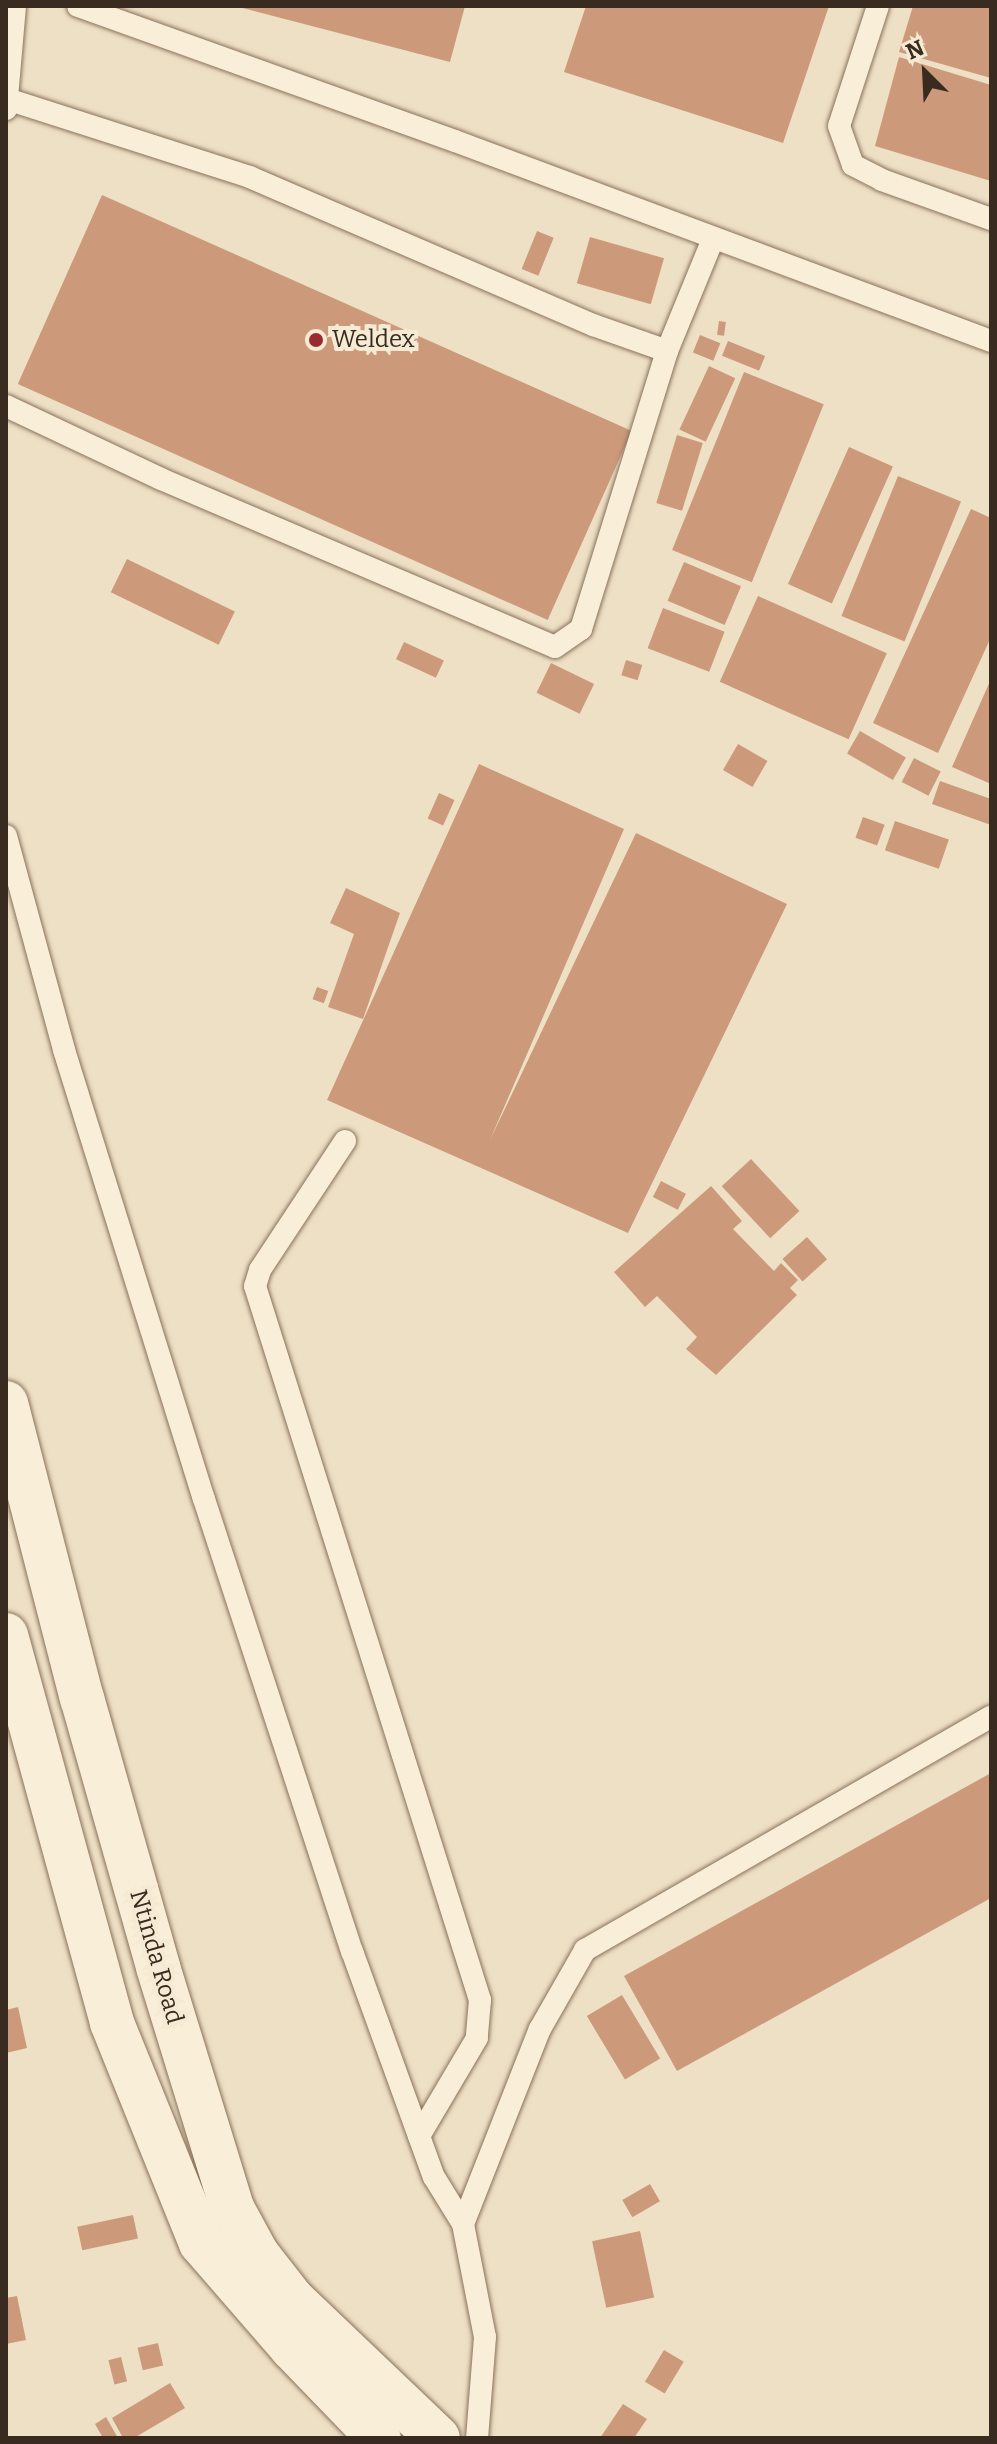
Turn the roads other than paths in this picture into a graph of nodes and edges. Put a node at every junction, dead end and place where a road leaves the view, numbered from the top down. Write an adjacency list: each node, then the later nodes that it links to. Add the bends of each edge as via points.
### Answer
1 (15, 6): 4 (lane)
2 (78, 6): 7 (lane)
3 (878, 6): 6 (lane, via 839,126 853,165)
4 (7, 99): 5 (lane); 9 (lane, via 250,177 593,325)
5 (6, 109)
6 (991, 219)
7 (713, 239): 8 (lane); 9 (lane)
8 (991, 341)
9 (667, 351): 10 (lane, via 581,629 555,647 161,479)
10 (6, 406)
11 (6, 836): 16 (lane, via 64,1050 199,1484 352,1951)
12 (345, 1141): 16 (lane, via 260,1270 255,1286 480,2000 477,2038)
13 (6, 1403): 19 (main road, Ntinda Road, via 82,1698 232,2208 257,2254 293,2300)
14 (6, 1635): 18 (main road, via 112,2023 201,2243)
15 (991, 1717): 17 (lane, via 585,1950 540,2029)
16 (419, 2136): 17 (lane, via 434,2177)
17 (463, 2224): 20 (lane, via 485,2337)
18 (379, 2438)
19 (438, 2438)
20 (477, 2438)

